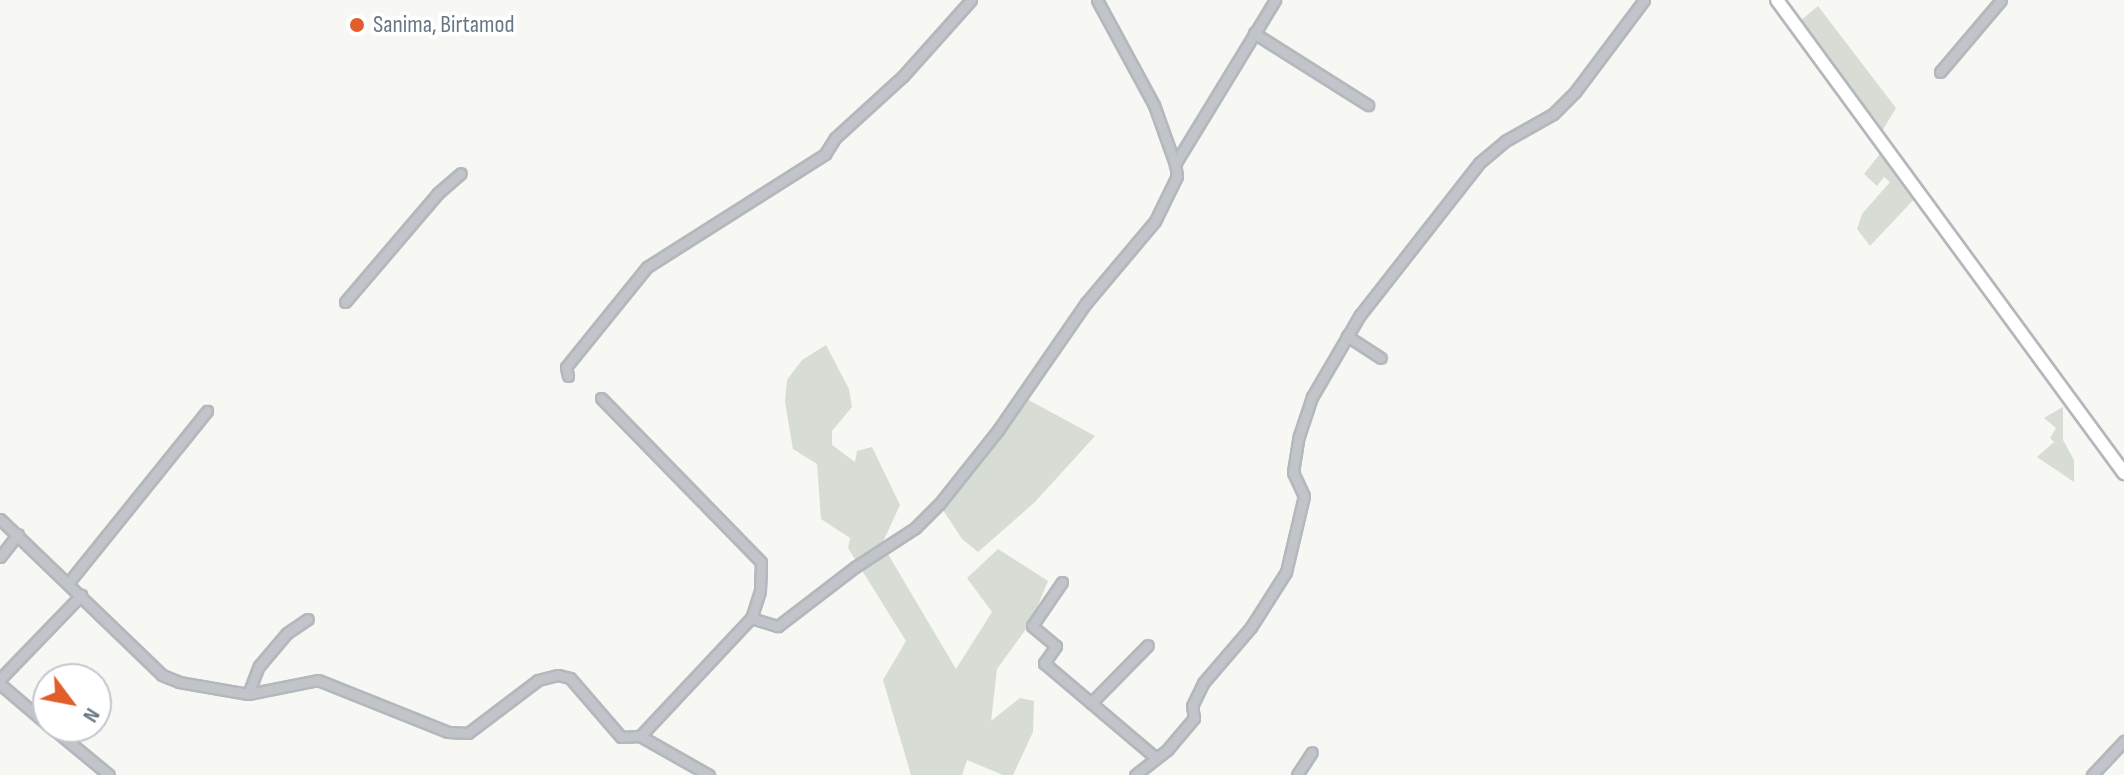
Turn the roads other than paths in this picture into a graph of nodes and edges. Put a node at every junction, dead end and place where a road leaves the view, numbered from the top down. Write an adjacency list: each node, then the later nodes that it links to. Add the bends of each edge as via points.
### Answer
1 (971, 0): 15 (street, via 825,154 647,267 566,367)
2 (1097, 0): 10 (street, via 1154,105)
3 (1275, 0): 7 (street)
4 (1644, 0): 13 (street, via 1553,114 1479,163)
5 (1777, 0): 18 (street)
6 (2001, 0): 8 (street)
7 (1254, 33): 9 (street); 10 (street)
8 (1940, 72)
9 (1368, 105)
10 (1175, 164): 25 (street, via 1177,176 1155,221 1086,303 940,503 915,528 778,626)
11 (461, 173): 12 (street)
12 (345, 302)
13 (1347, 336): 14 (street); 36 (street, via 1312,397 1299,436 1293,472 1304,496 1286,572 1251,627 1203,683 1192,706 1194,718)
14 (1381, 358)
15 (568, 376)
16 (601, 398): 25 (street, via 761,562 760,591)
17 (207, 411): 22 (street)
18 (2124, 473)
19 (0, 519): 20 (street)
20 (18, 534): 21 (street); 22 (street)
21 (0, 557)
22 (69, 582): 24 (street)
23 (1062, 582): 30 (street, via 1032,626 1056,646 1044,663)
24 (81, 595): 28 (street); 29 (street, via 162,675)
25 (751, 618): 32 (street)
26 (308, 619): 29 (street, via 265,658)
27 (1148, 645): 30 (street)
28 (0, 681): 31 (street)
29 (248, 694): 32 (street, via 318,680 448,732 468,733 538,680 558,675 570,678 621,737)
30 (1091, 703): 36 (street)
31 (32, 710)
32 (640, 736): 39 (street)
33 (2124, 741): 41 (street)
34 (69, 743): 38 (street)
35 (1312, 752): 37 (street)
36 (1156, 758): 40 (street)
37 (1301, 773)
38 (105, 774)
39 (709, 775)
40 (1135, 775)
41 (2092, 775)

